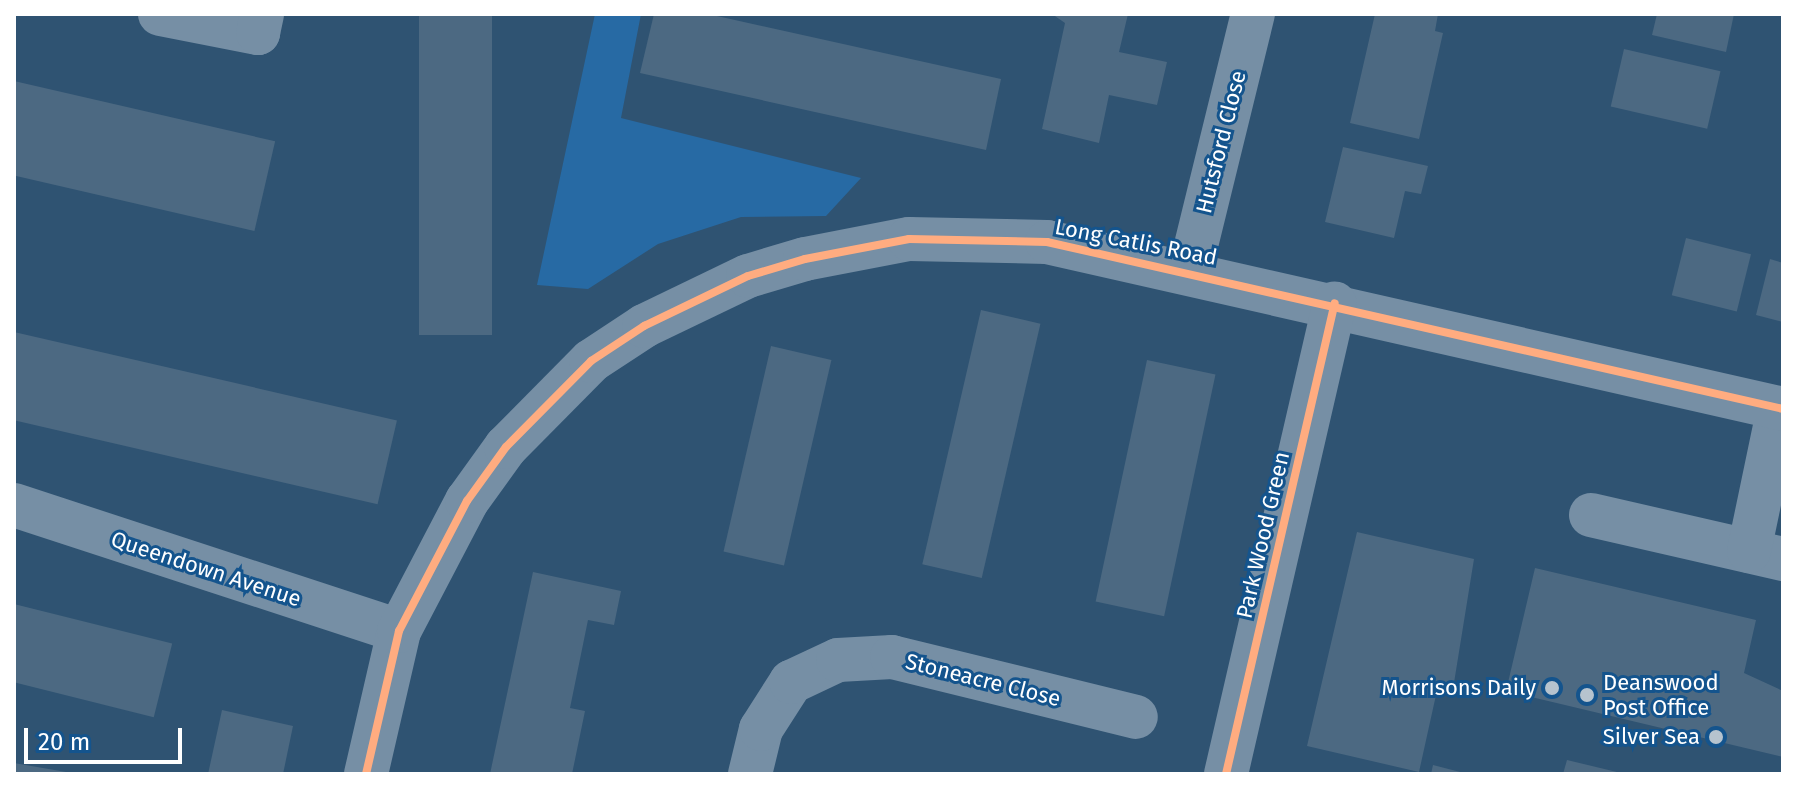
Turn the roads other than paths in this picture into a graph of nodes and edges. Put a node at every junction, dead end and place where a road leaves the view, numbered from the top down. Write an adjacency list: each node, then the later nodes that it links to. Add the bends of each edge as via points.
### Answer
1 (160, 14): 2 (street, via 258,33)
2 (262, 14)
3 (1253, 14): 4 (street, Hutsford Close)
4 (1190, 270): 5 (street, Long Catlis Road); 10 (street, Long Catlis Road, via 1047,242 955,236 805,259 683,303 591,361 506,447 467,501)
5 (1335, 303): 6 (street, Long Catlis Road); 14 (street, Park Wood Green)
6 (1781, 409): 9 (street)
7 (14, 505): 10 (street, Queendown Avenue)
8 (1591, 515): 9 (street)
9 (1766, 555)
10 (399, 631): 12 (street, Long Catlis Road)
11 (1136, 717): 13 (street, Stoneacre Close, via 892,657 838,660 791,682 761,729)
12 (366, 774)
13 (750, 774)
14 (1226, 774)

